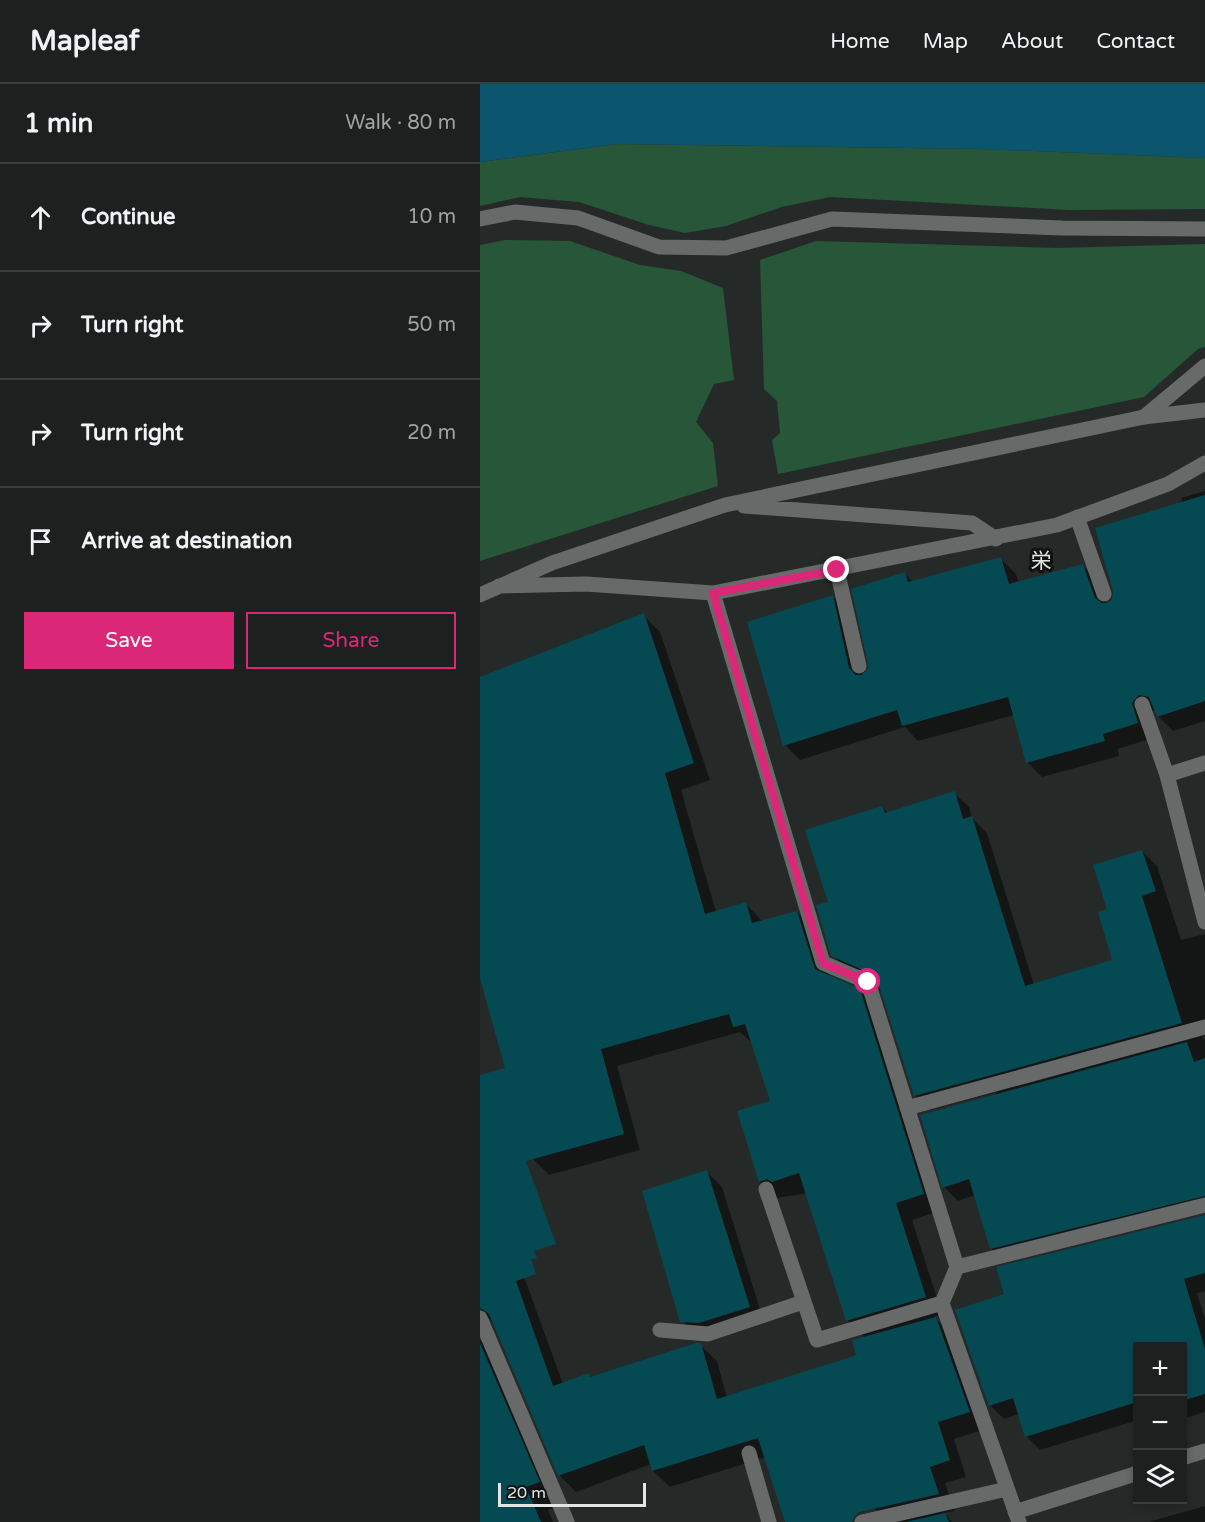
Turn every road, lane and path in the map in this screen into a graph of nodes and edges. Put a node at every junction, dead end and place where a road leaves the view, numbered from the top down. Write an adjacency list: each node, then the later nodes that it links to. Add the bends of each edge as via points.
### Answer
1 (480, 219): 2 (street, via 515,212 578,218 660,247 704,248 726,248 832,219)
2 (1205, 229)
3 (1205, 366): 5 (street)
4 (1205, 410): 5 (street)
5 (1144, 417): 7 (street)
6 (1205, 463): 8 (street, via 1168,484)
7 (725, 505): 9 (street, via 972,523); 11 (street, via 552,563)
8 (1077, 517): 9 (street); 13 (street)
9 (996, 539): 10 (street)
10 (837, 570): 12 (street); 15 (street)
11 (499, 586): 12 (street, via 586,584); 14 (street)
12 (713, 593): 21 (street, via 823,963 868,982)
13 (1104, 594)
14 (480, 595)
15 (860, 666)
16 (1142, 704): 18 (street)
17 (1205, 763): 18 (street)
18 (1167, 775): 19 (street)
19 (1205, 922)
20 (1205, 1027): 21 (street)
21 (907, 1108): 24 (street)
22 (766, 1189): 25 (street)
23 (1205, 1205): 24 (street)
24 (957, 1267): 26 (street)
25 (803, 1302): 26 (street, via 817,1340); 28 (street, via 708,1334)
26 (942, 1303): 33 (street)
27 (480, 1318): 35 (street)
28 (660, 1330)
29 (1205, 1451): 31 (street)
30 (749, 1453): 36 (street)
31 (1187, 1456)
32 (1133, 1474): 34 (street)
33 (1007, 1489): 34 (street); 37 (street)
34 (1017, 1517)
35 (567, 1522)
36 (769, 1522)
37 (862, 1522)

